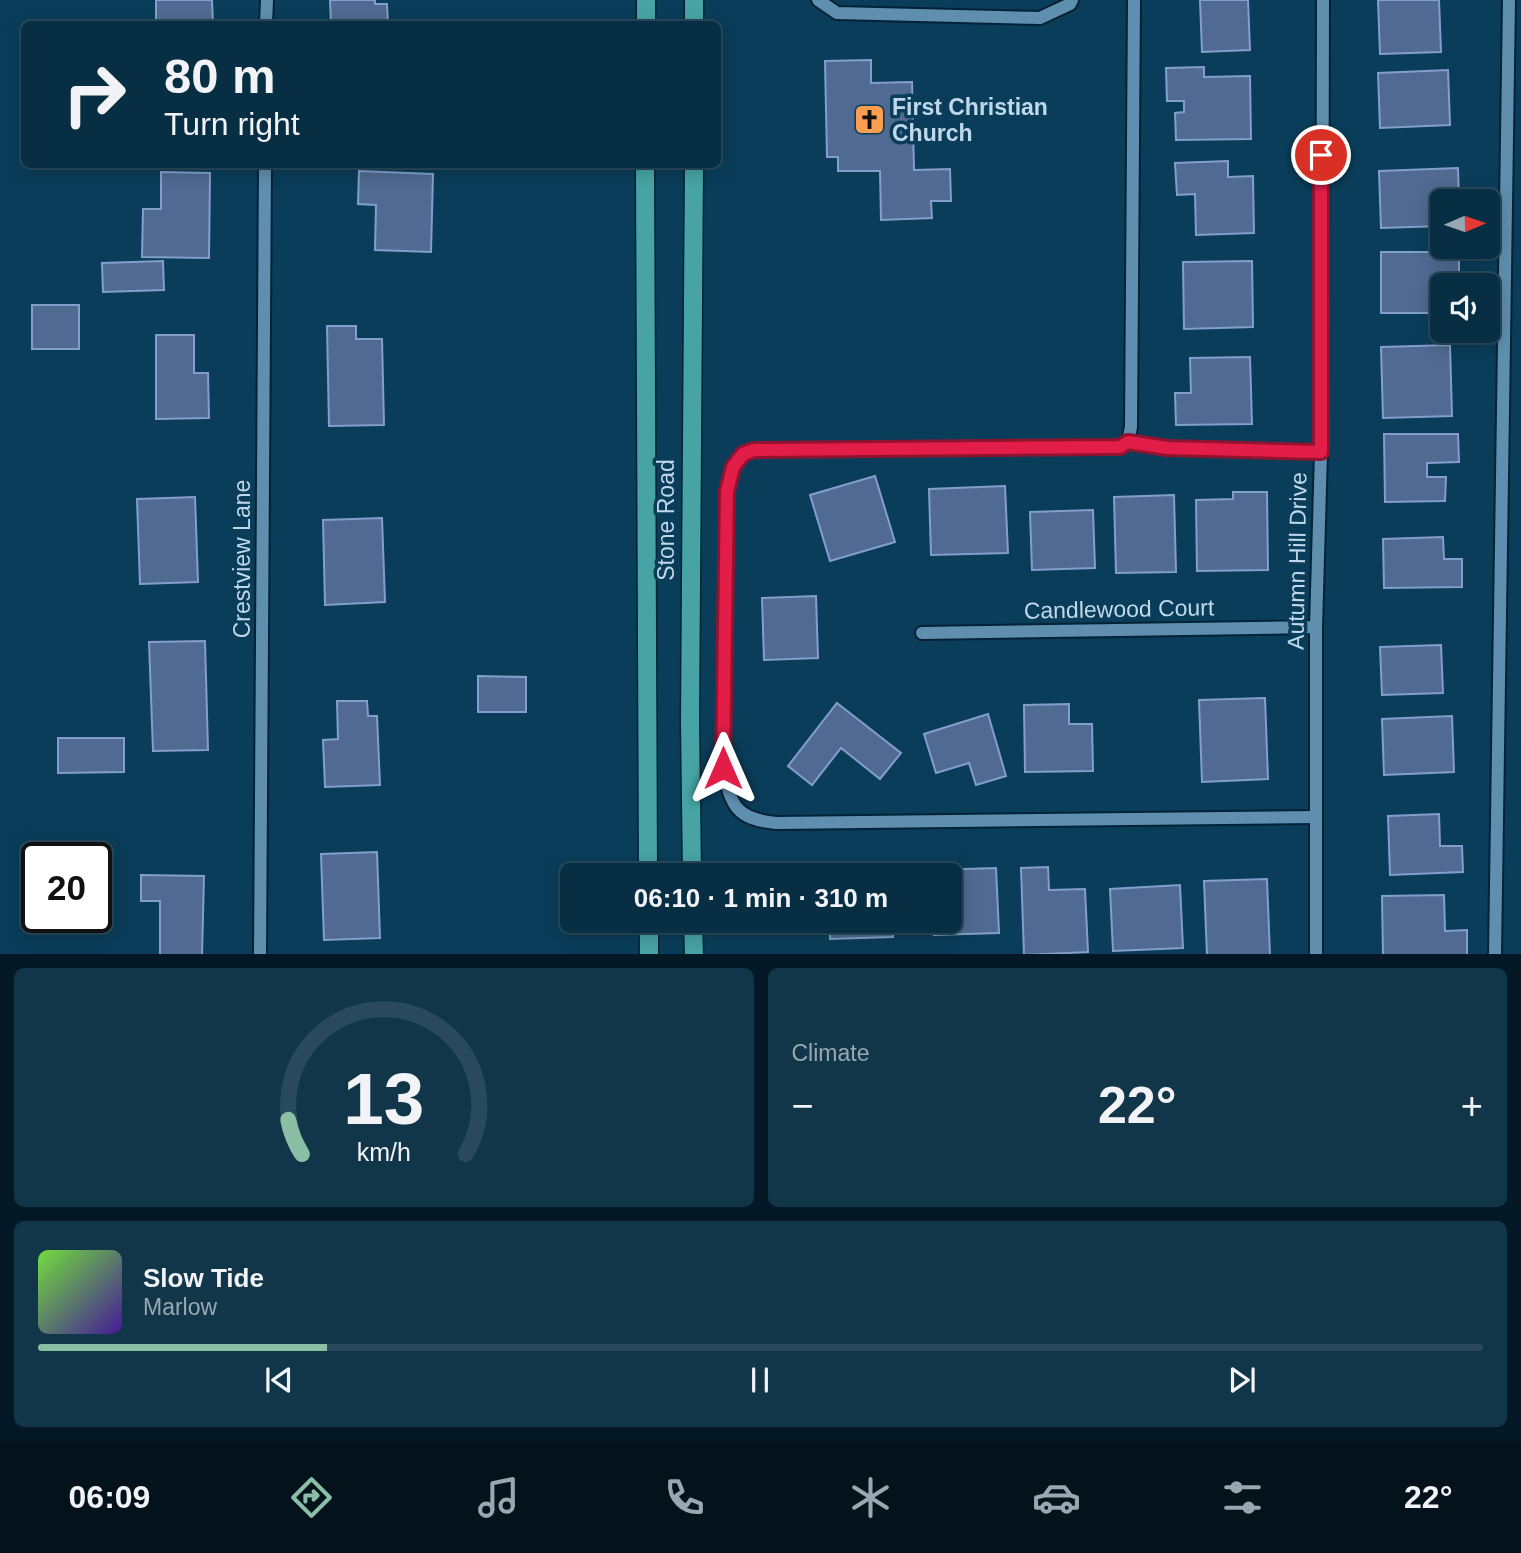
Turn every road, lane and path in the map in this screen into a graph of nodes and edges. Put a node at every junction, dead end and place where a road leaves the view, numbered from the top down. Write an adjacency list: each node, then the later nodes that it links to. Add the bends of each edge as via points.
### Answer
1 (267, 0): 9 (street)
2 (646, 0): 10 (main road)
3 (694, 0): 11 (main road)
4 (818, 0): 5 (street, via 837,13 1040,18)
5 (1072, 0)
6 (1134, 0): 15 (street)
7 (1323, 0): 16 (street, Autumn Hill Drive)
8 (1509, 0): 28 (street)
9 (266, 21)
10 (646, 21)
11 (694, 21)
12 (265, 168): 24 (street, Crestview Lane)
13 (645, 168): 20 (main road, Stone Road)
14 (694, 168): 21 (main road, Stone Road)
15 (1128, 442): 16 (street, via 1167,448); 19 (street, via 1120,447 754,450 743,454 733,467 727,491 724,531 723,768 728,793 738,811 752,821 776,823)
16 (1321, 452): 17 (street, Autumn Hill Drive)
17 (1316, 627): 18 (street, Candlewood Court); 19 (street, Autumn Hill Drive)
18 (922, 633)
19 (1316, 817): 27 (street, Autumn Hill Drive)
20 (648, 863)
21 (692, 863)
22 (649, 933): 25 (main road)
23 (693, 933): 26 (main road)
24 (260, 954)
25 (649, 954)
26 (694, 954)
27 (1316, 954)
28 (1495, 954)

